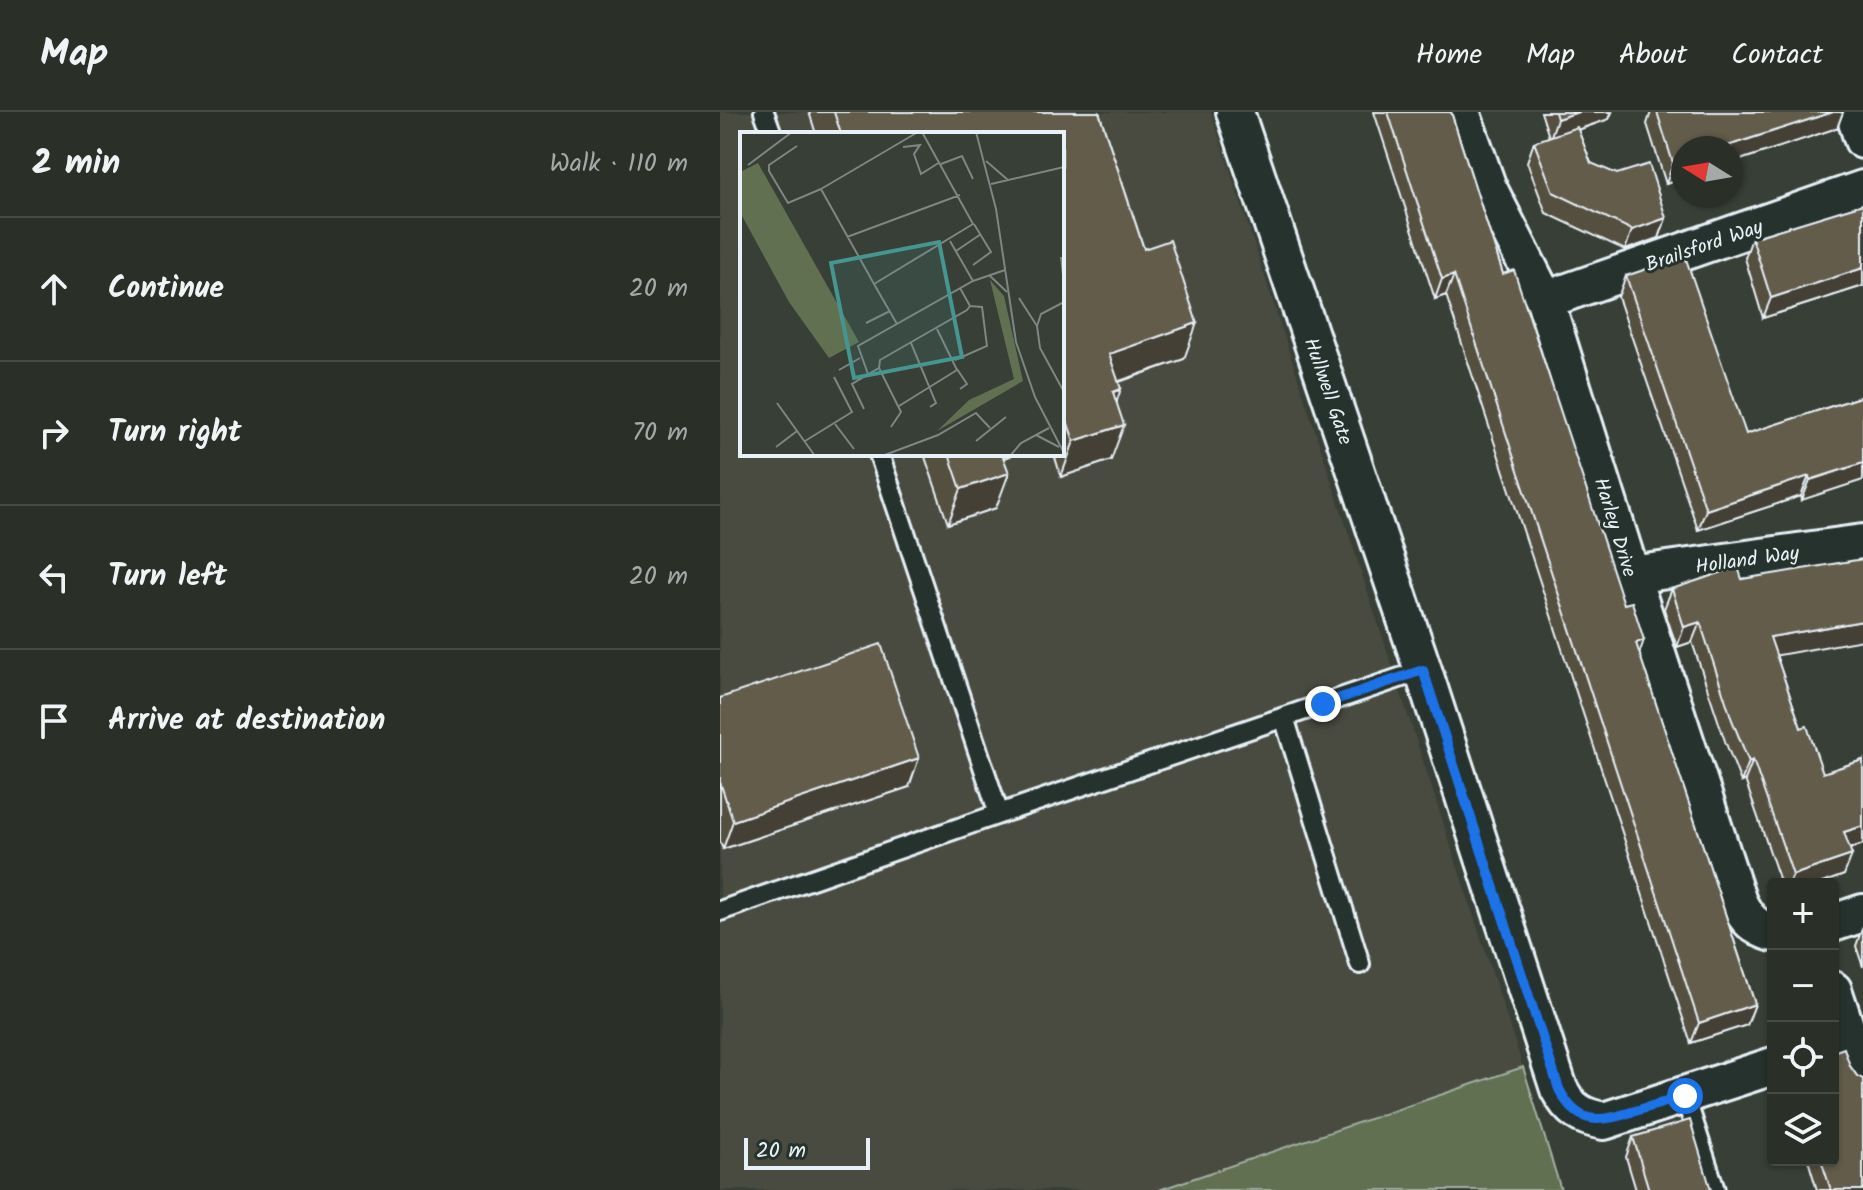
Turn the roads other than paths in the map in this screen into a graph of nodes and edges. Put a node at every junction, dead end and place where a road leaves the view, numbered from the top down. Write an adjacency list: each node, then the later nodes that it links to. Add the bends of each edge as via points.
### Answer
1 (764, 112): 5 (lane)
2 (1235, 112): 12 (street, Hullwell Gate)
3 (1461, 112): 8 (street, Harley Drive, via 1488,188)
4 (1854, 112): 6 (street)
5 (771, 132)
6 (1863, 140)
7 (1863, 189): 8 (street, Brailsford Way)
8 (1545, 300): 11 (street, Harley Drive)
9 (880, 456): 14 (lane)
10 (1863, 543): 11 (street, Holland Way)
11 (1631, 575): 18 (street, Harley Drive, via 1738,902 1749,921)
12 (1423, 670): 13 (lane); 24 (street, Hullwell Gate, via 1568,1106 1583,1117 1604,1121)
13 (1284, 717): 14 (lane); 19 (lane)
14 (999, 814): 15 (lane)
15 (720, 911)
16 (1863, 913): 17 (street)
17 (1839, 921)
18 (1767, 931)
19 (1360, 964)
20 (1838, 1022): 21 (street)
21 (1841, 1043): 23 (street)
22 (1767, 1068): 24 (street, Hullwell Gate)
23 (1863, 1080)
24 (1685, 1096): 25 (lane)
25 (1715, 1190)

